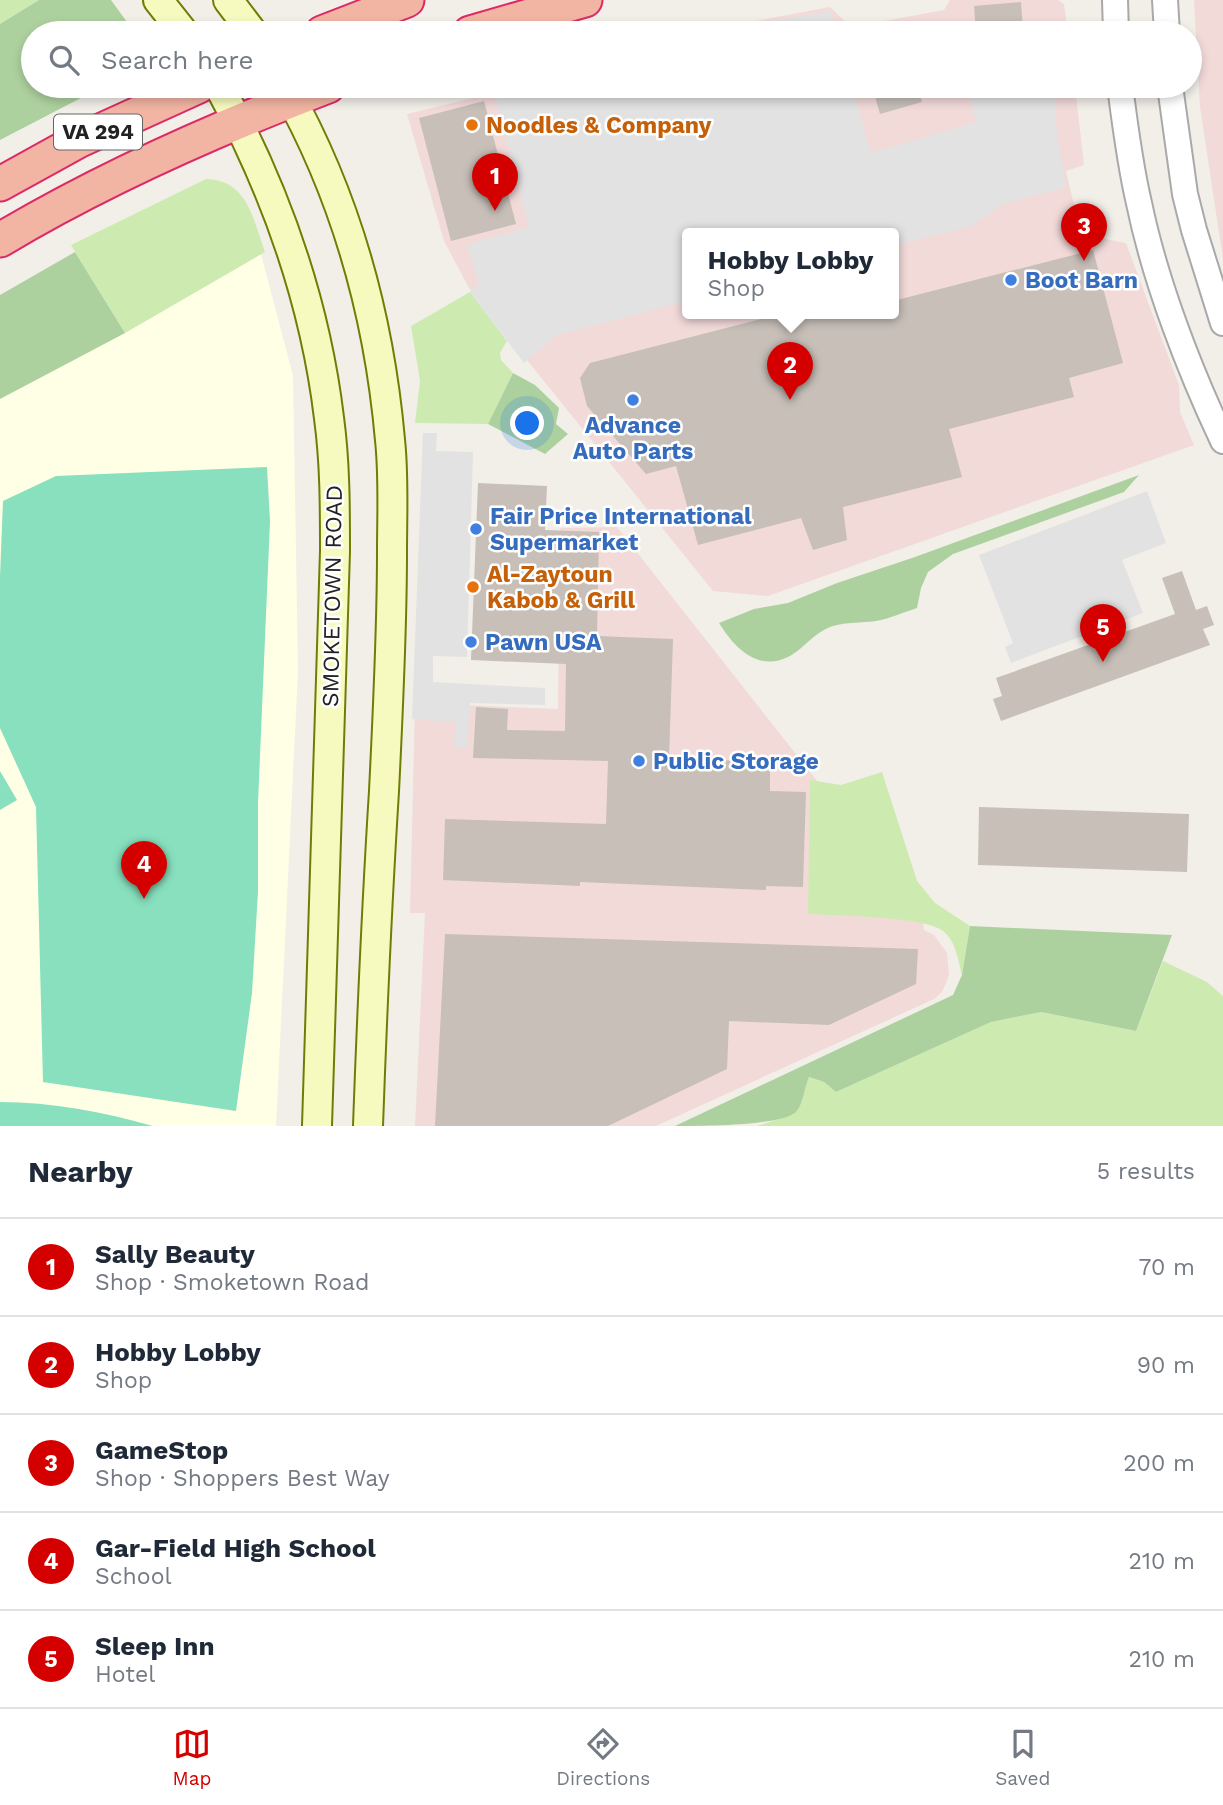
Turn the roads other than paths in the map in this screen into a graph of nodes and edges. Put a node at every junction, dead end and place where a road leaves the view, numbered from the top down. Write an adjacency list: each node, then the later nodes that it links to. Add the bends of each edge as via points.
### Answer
1 (158, 0): 7 (main road)
2 (228, 0): 8 (main road)
3 (407, 0): 9 (highway)
4 (585, 0): 10 (highway)
5 (1115, 0): 11 (street)
6 (1165, 0): 12 (street)
7 (175, 21)
8 (244, 21)
9 (353, 21)
10 (512, 21)
11 (1116, 21)
12 (1166, 21)
13 (173, 98): 20 (highway, VA 294, via 78,141)
14 (226, 98): 19 (main road, SMOKETOWN ROAD)
15 (279, 98): 19 (highway, VA 294)
16 (290, 98): 25 (main road, via 357,259 383,378 391,441 392,614)
17 (1123, 98): 23 (street, via 1139,204 1157,270)
18 (1172, 98): 22 (street, via 1187,203)
19 (238, 121): 21 (highway, VA 294, via 107,182); 24 (main road, SMOKETOWN ROAD, via 285,232 305,295 323,381 334,482)
20 (0, 184)
21 (0, 240)
22 (1223, 323)
23 (1223, 442)
24 (317, 1126)
25 (368, 1126)

